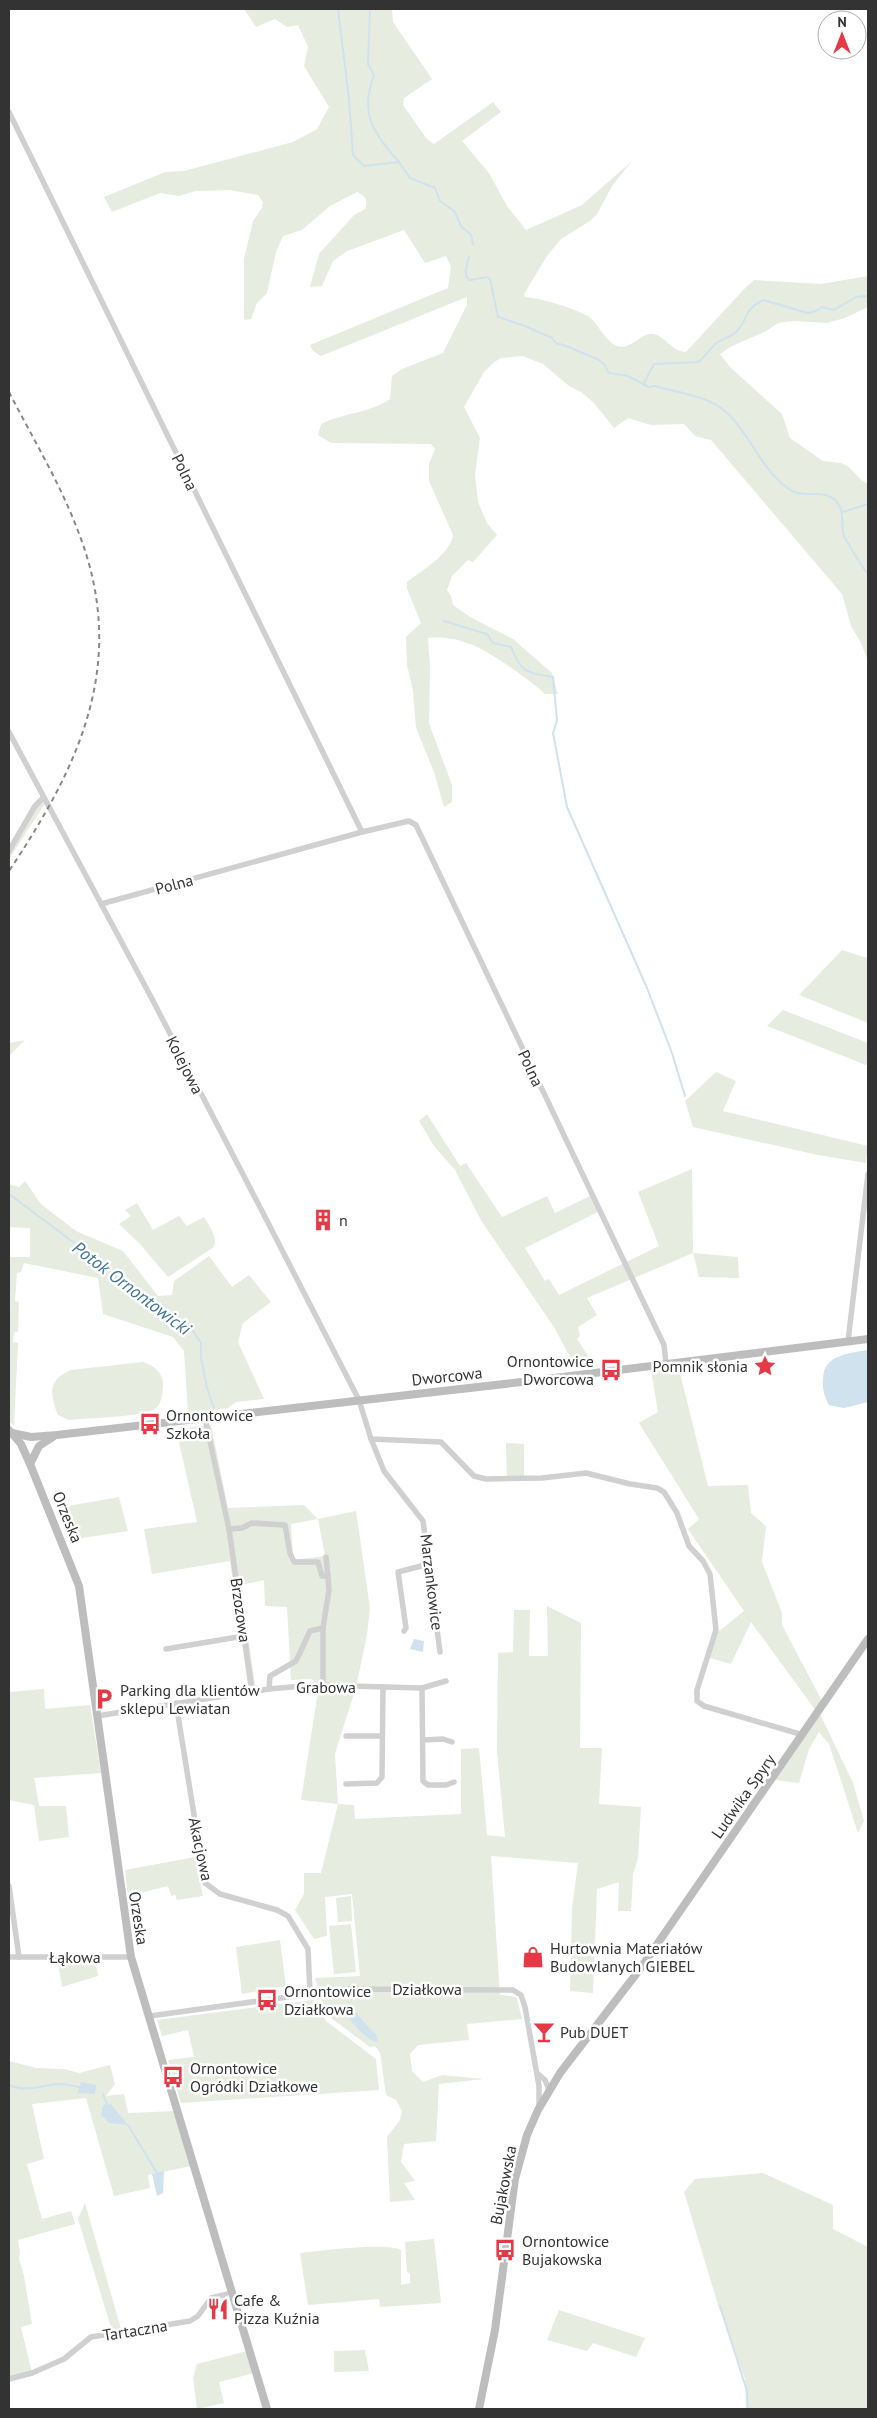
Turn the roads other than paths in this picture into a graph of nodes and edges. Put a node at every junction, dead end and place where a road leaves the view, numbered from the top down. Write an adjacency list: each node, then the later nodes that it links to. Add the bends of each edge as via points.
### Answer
1 (9, 112): 4 (street, Polna)
2 (9, 732): 3 (street, Kolejowa)
3 (43, 798): 5 (street); 6 (street, Kolejowa)
4 (362, 832): 6 (street, Polna); 10 (street, Polna, via 409,821 416,825 664,1345)
5 (9, 850)
6 (101, 904): 11 (street, Kolejowa)
7 (868, 1174): 9 (street)
8 (868, 1338): 9 (street, Dworcowa)
9 (848, 1341): 10 (street, Dworcowa)
10 (666, 1363): 11 (street, Dworcowa)
11 (359, 1400): 12 (street, Dworcowa); 16 (street, Marzankowice)
12 (205, 1418): 14 (street, Dworcowa); 20 (street, Brzozowa)
13 (10, 1431): 15 (street, Dworcowa); 17 (street, Orzeska)
14 (57, 1435): 15 (street, Dworcowa); 18 (street, Dworcowa)
15 (33, 1437): 17 (street); 18 (street, via 38,1439)
16 (371, 1439): 22 (street, Marzankowice, via 384,1470 423,1521); 38 (street, via 441,1442 474,1476 486,1479 586,1473 664,1492 677,1513 690,1546 710,1574 716,1630 696,1701)
17 (23, 1447): 18 (street); 19 (street, Orzeska)
18 (38, 1447): 19 (street)
19 (30, 1464): 37 (street, Orzeska, via 79,1586)
20 (229, 1529): 23 (street, via 252,1523 285,1524 288,1548 294,1562 318,1562 322,1576); 26 (street, Brzozowa)
21 (326, 1558): 23 (street)
22 (429, 1564): 25 (street, via 398,1572); 29 (street, Marzankowice)
23 (328, 1576): 24 (street)
24 (323, 1628): 31 (street); 34 (street, Grabowa, via 310,1631 296,1661 270,1676)
25 (404, 1632)
26 (244, 1636): 28 (street); 35 (street, Brzozowa)
27 (868, 1639): 38 (street, Ludwika Spyry)
28 (166, 1650)
29 (440, 1652)
30 (446, 1681): 33 (street, Grabowa)
31 (323, 1685): 32 (street, Grabowa); 34 (street, Grabowa)
32 (383, 1687): 33 (street, Grabowa); 40 (street)
33 (422, 1688): 41 (street)
34 (269, 1689): 35 (street, Grabowa)
35 (252, 1691): 36 (street, Grabowa)
36 (176, 1703): 37 (street, Grabowa); 50 (street, Akacjowa, via 205,1882 220,1894 288,1916 308,1949)
37 (97, 1716): 48 (street, Orzeska)
38 (802, 1735): 49 (street, Ludwika Spyry)
39 (346, 1736): 40 (street)
40 (382, 1736): 44 (street, via 381,1780 377,1783)
41 (423, 1740): 42 (street); 43 (street, via 423,1781 428,1785)
42 (452, 1742)
43 (454, 1782)
44 (346, 1784)
45 (9, 1886): 47 (street)
46 (9, 1957): 47 (street, Łąkowa)
47 (19, 1957): 48 (street, Łąkowa)
48 (132, 1957): 51 (street, Orzeska)
49 (640, 1969): 53 (street, Bujakowska)
50 (310, 1994): 51 (street, Działkowa); 52 (street, Działkowa, via 346,1989 514,1990 521,1995 525,2007)
51 (150, 2016): 58 (street, Orzeska)
52 (537, 2073): 54 (street); 55 (street, Działkowa)
53 (556, 2079): 54 (street); 56 (street, Bujakowska)
54 (545, 2080): 56 (street)
55 (539, 2086): 56 (street); 57 (street, Działkowa)
56 (549, 2090): 57 (street, Bujakowska)
57 (538, 2110): 61 (street, Bujakowska, via 527,2135 515,2179 497,2316)
58 (232, 2293): 59 (street, Tartaczna, via 212,2298 190,2321 91,2337 64,2359); 60 (street, Orzeska)
59 (9, 2379)
60 (267, 2409)
61 (479, 2409)

